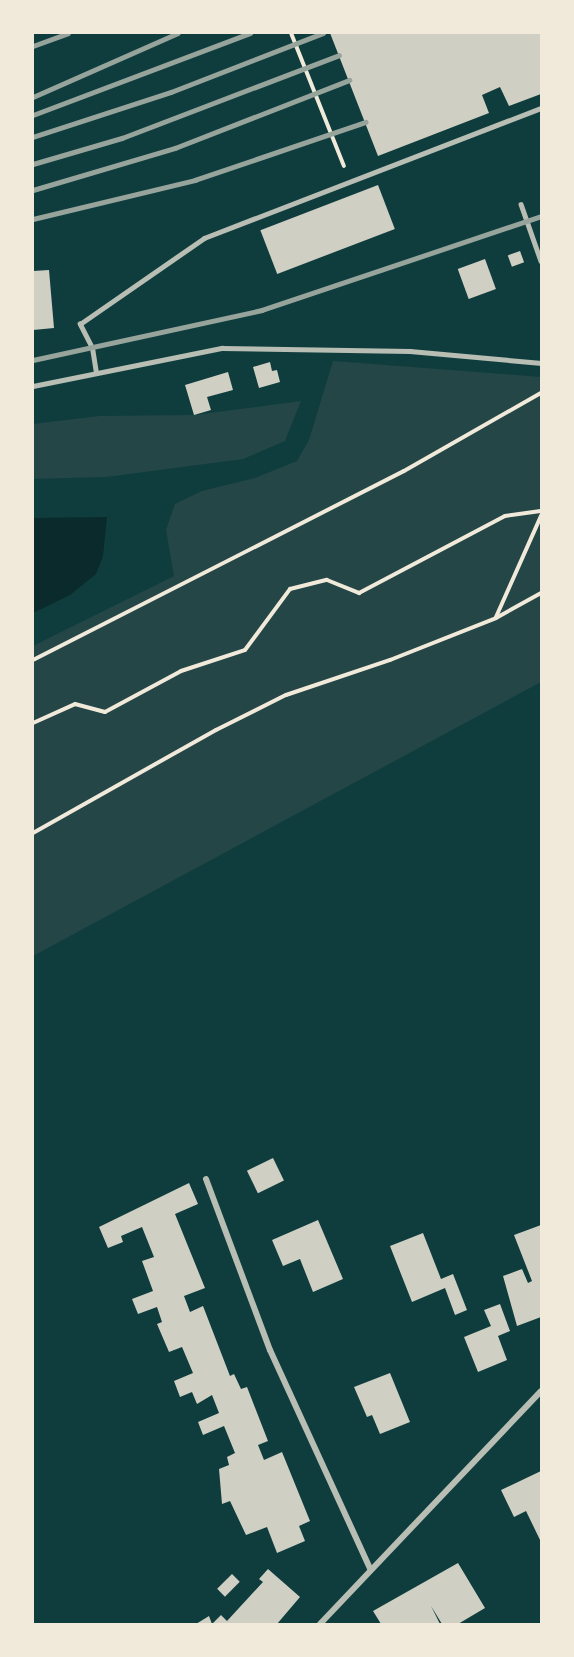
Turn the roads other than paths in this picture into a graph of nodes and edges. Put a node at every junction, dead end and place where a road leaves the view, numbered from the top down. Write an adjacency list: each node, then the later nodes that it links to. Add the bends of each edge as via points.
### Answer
1 (541, 108): 5 (lane, via 204,238 81,324 92,348)
2 (521, 204): 3 (lane)
3 (541, 261)
4 (541, 363): 5 (lane, via 410,351 222,348)
5 (96, 373): 6 (lane)
6 (33, 386)
7 (206, 1179): 9 (street, via 270,1350)
8 (541, 1390): 9 (street)
9 (370, 1568): 10 (street)
10 (320, 1624)

